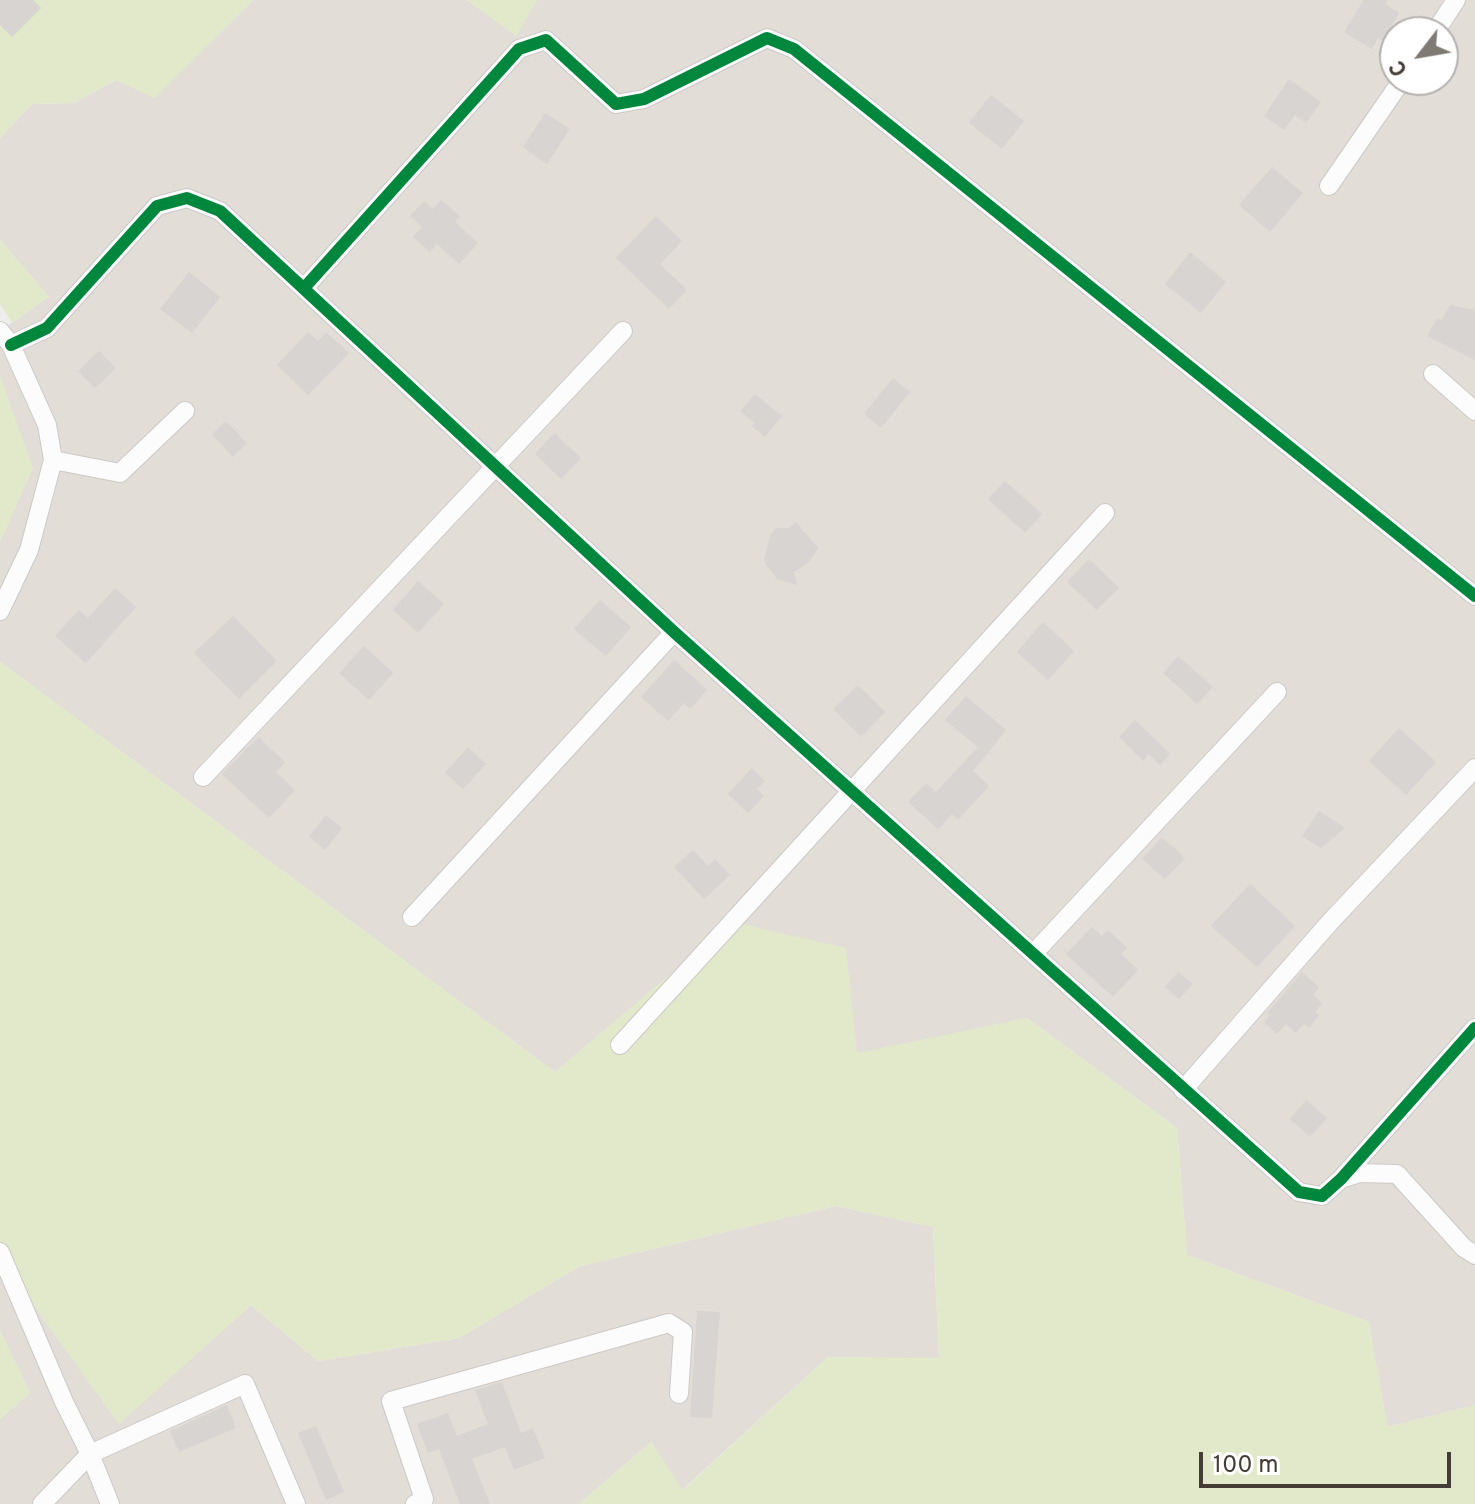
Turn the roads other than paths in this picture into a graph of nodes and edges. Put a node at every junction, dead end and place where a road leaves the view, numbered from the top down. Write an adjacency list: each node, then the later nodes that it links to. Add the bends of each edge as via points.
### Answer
1 (1391, 96): 2 (street)
2 (1329, 186)
3 (305, 287): 5 (street, via 220,211 187,198 157,206 47,328); 10 (street); 12 (street, via 519,49 546,40 616,104 644,99 767,38 794,49)
4 (623, 331): 10 (street)
5 (6, 338): 9 (street, via 47,425)
6 (1433, 374): 8 (street)
7 (185, 411): 9 (street, via 120,473)
8 (1475, 411)
9 (53, 460): 13 (street, via 29,550)
10 (498, 466): 14 (street); 17 (street)
11 (1105, 513): 18 (street)
12 (1475, 596)
13 (0, 611)
14 (674, 632): 18 (street); 19 (street)
15 (1277, 692): 20 (street)
16 (1475, 768): 23 (street)
17 (203, 777)
18 (853, 791): 20 (street); 22 (street)
19 (412, 917)
20 (1033, 954): 23 (street)
21 (1475, 1028): 24 (street)
22 (620, 1045)
23 (1183, 1090): 24 (street, via 1299,1192 1322,1196)
24 (1341, 1179): 26 (street, via 1360,1173 1397,1174)
25 (0, 1252): 28 (street)
26 (1475, 1255)
27 (679, 1394): 32 (street, via 683,1332 669,1323 391,1401 424,1499)
28 (90, 1454): 29 (street); 30 (street); 31 (street, via 245,1384)
29 (42, 1504)
30 (110, 1504)
31 (296, 1504)
32 (415, 1504)

